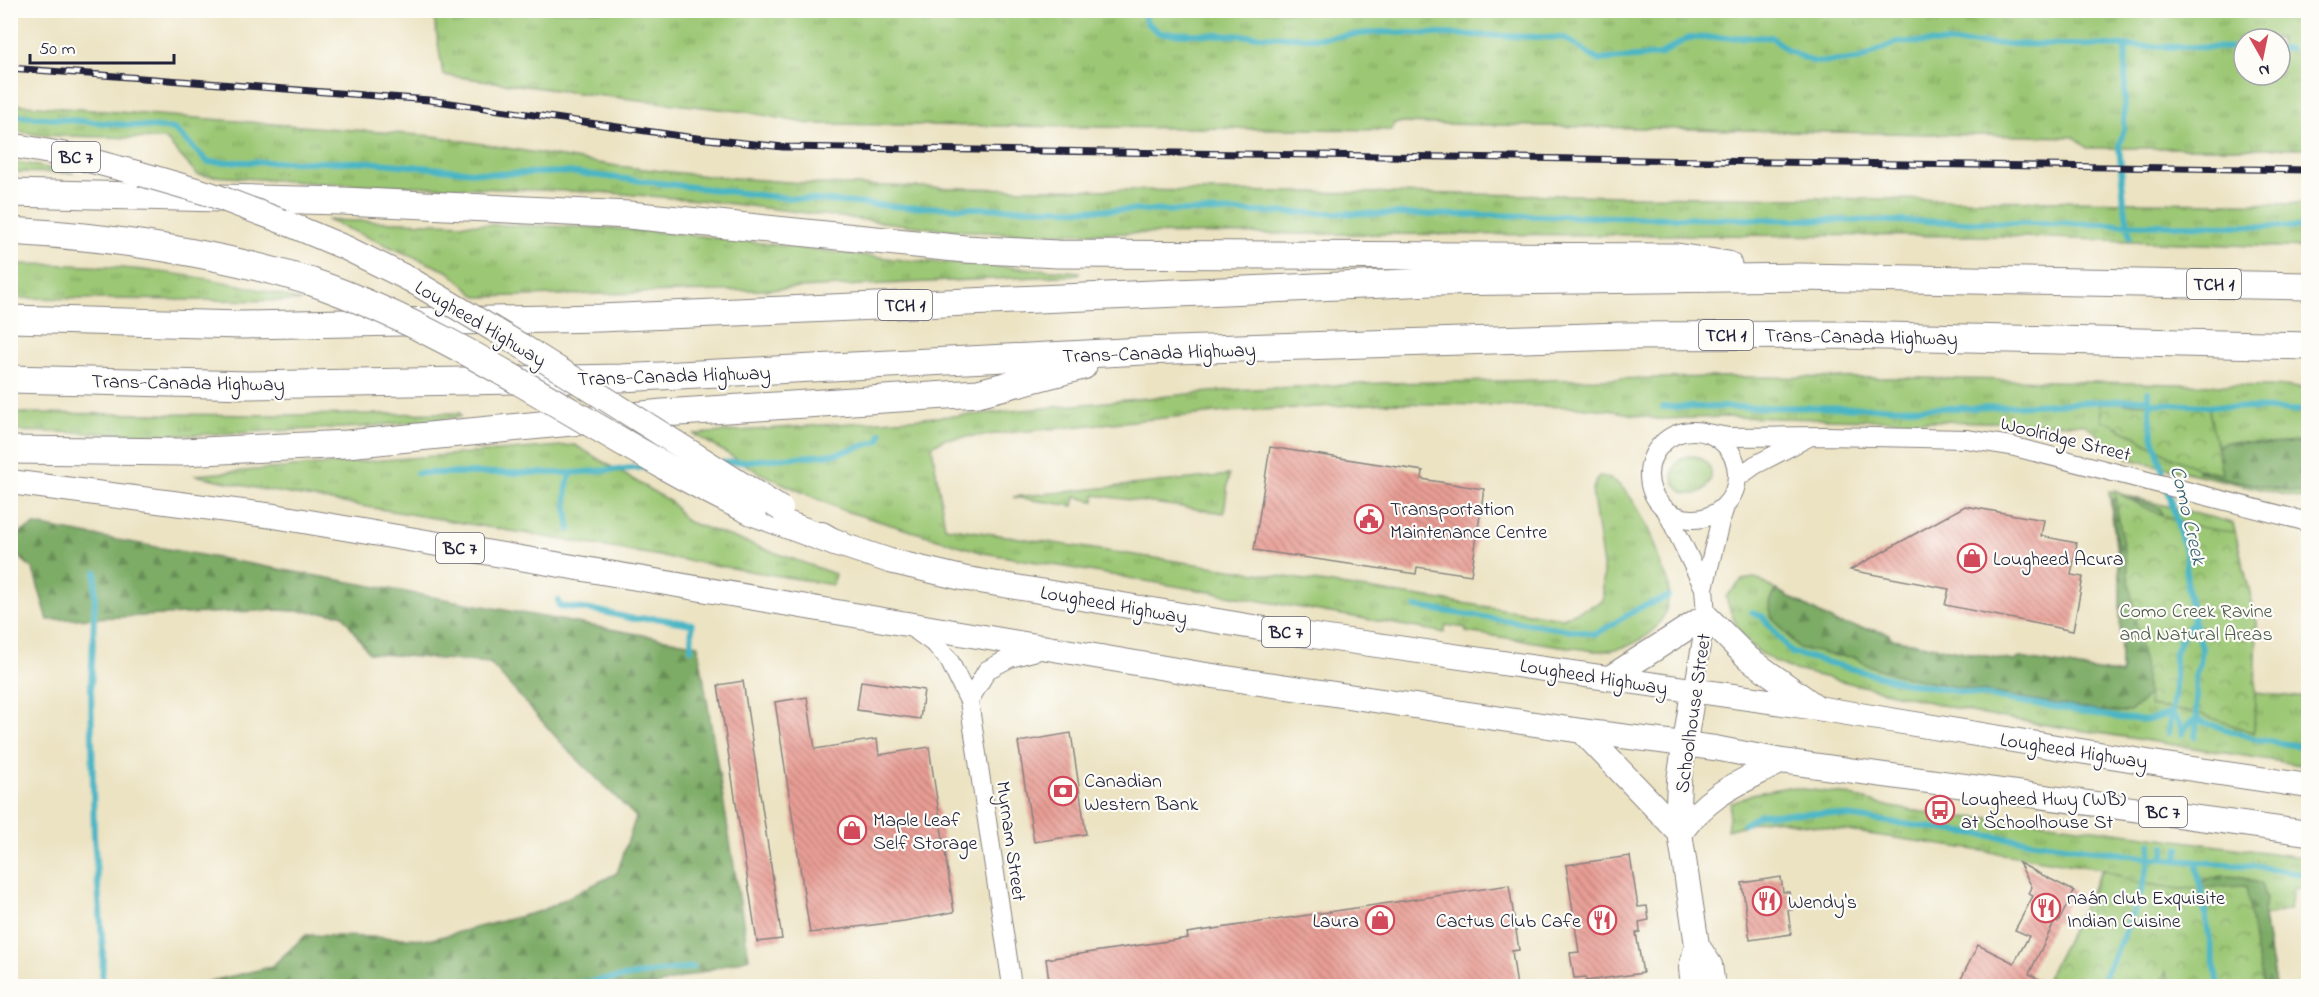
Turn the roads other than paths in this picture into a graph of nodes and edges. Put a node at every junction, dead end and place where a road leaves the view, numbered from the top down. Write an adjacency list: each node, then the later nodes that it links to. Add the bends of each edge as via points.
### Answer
1 (10, 145): 20 (main road, Lougheed Highway / BC 7, bridge, via 73,156 210,194 346,248 411,280 520,345)
2 (10, 193): 6 (highway, via 343,201 628,215 965,249 1056,254 1677,257)
3 (10, 231): 5 (highway, via 78,235)
4 (10, 248): 5 (highway, via 127,249)
5 (205, 256): 20 (highway, bridge, via 312,282 401,317 695,483 753,512)
6 (1799, 277): 7 (highway, TCH 1); 8 (highway, TCH 1, via 1432,282 600,318 242,325)
7 (2308, 286)
8 (10, 319)
9 (2308, 346): 10 (highway, Trans-Canada Highway / TCH 1, via 1831,335 1623,336)
10 (1143, 351): 11 (highway, Trans-Canada Highway / TCH 1, via 621,378 249,385); 14 (highway, via 978,393 663,413 267,449)
11 (10, 379)
12 (1707, 433): 13 (street, Woolridge Street, via 1729,437); 15 (street, via 1730,450); 18 (street, via 1675,435 1654,454 1649,468 1650,483)
13 (1808, 437): 15 (street, Woolridge Street); 19 (street, Woolridge Street, via 1983,441)
14 (10, 450)
15 (1737, 478): 17 (street)
16 (10, 482): 23 (main road, BC 7, via 274,516)
17 (1726, 504): 18 (street, via 1704,518 1691,519); 21 (street, Schoolhouse Street)
18 (1666, 510): 21 (street, Schoolhouse Street)
19 (2308, 522)
20 (839, 544): 25 (main road, Lougheed Highway / BC 7, via 890,561 985,582 1265,629)
21 (1704, 588): 22 (street, Schoolhouse Street)
22 (1706, 616): 25 (main road); 26 (street, Schoolhouse Street); 28 (main road, via 1748,658)
23 (907, 624): 24 (main road, BC 7); 27 (street, Myrnam Street, via 949,660)
24 (1046, 648): 27 (street, via 1010,658 987,670); 29 (main road, BC 7)
25 (1611, 677): 26 (main road, Lougheed Highway / BC 7)
26 (1693, 692): 28 (main road, Lougheed Highway / BC 7); 30 (main road, Schoolhouse Street)
27 (969, 701): 36 (street, Myrnam Street)
28 (1817, 708): 32 (main road, Lougheed Highway / BC 7)
29 (1581, 731): 30 (main road, BC 7); 33 (main road)
30 (1685, 745): 31 (main road, BC 7); 33 (main road, Schoolhouse Street, via 1679,780)
31 (1782, 761): 33 (main road, via 1716,795); 34 (main road, BC 7)
32 (2308, 786)
33 (1680, 832): 35 (main road, Schoolhouse Street)
34 (2308, 833)
35 (1697, 945): 37 (main road, Schoolhouse Street, via 1691,968); 38 (main road, Schoolhouse Street, via 1710,965)
36 (1012, 987)
37 (1693, 987)
38 (1713, 987)

